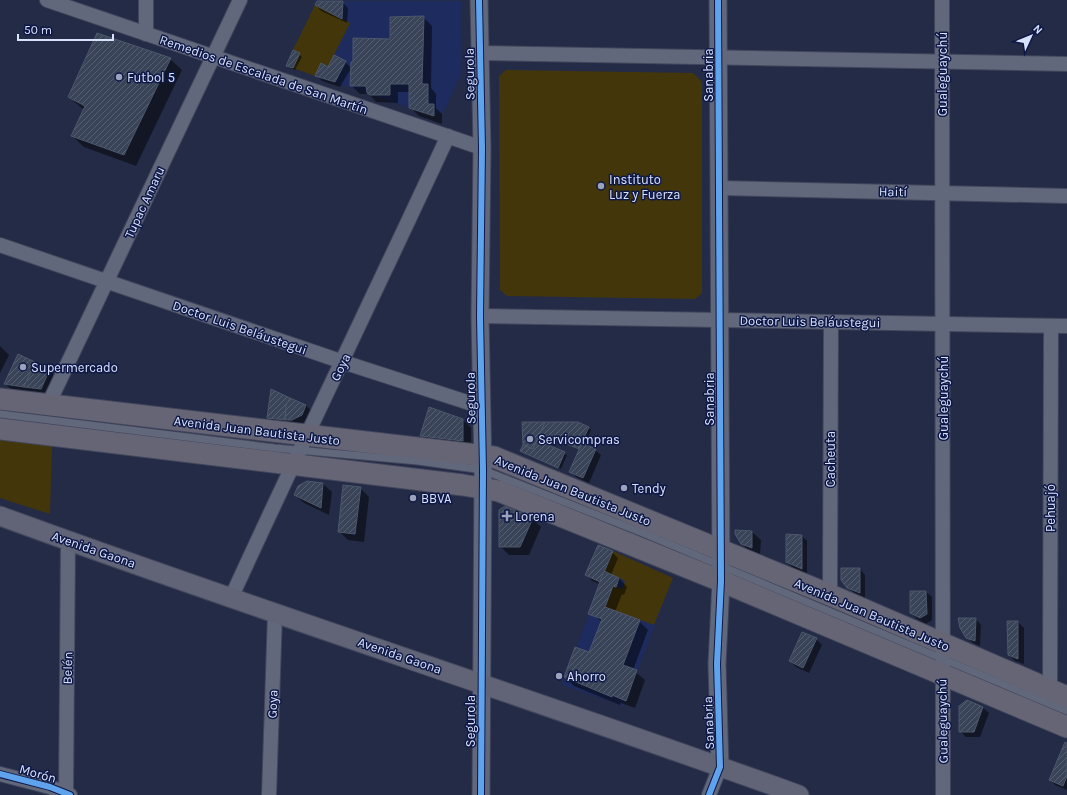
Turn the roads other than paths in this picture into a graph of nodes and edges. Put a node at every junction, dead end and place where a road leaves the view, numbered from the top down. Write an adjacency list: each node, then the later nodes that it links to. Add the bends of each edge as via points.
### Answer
1 (47, 0): 7 (street, Remedios de Escalada de San Martín)
2 (146, 0): 7 (street)
3 (240, 0): 9 (street, Tupac Amaru)
4 (479, 0): 8 (street, Segurola)
5 (718, 0): 10 (street, Sanabria)
6 (942, 0): 11 (street, Gualeguaychú)
7 (146, 34): 9 (street, Remedios de Escalada de San Martín)
8 (480, 53): 10 (street); 14 (street, Segurola)
9 (213, 56): 13 (street, Remedios de Escalada de San Martín); 19 (street, Tupac Amaru)
10 (719, 58): 11 (street); 15 (street, Sanabria)
11 (942, 62): 12 (street); 16 (street, Gualeguaychú)
12 (1067, 64)
13 (448, 136): 14 (street, Remedios de Escalada de San Martín); 26 (street, Goya)
14 (482, 148): 20 (street, Segurola)
15 (720, 188): 16 (street, Haití); 21 (street, Sanabria)
16 (942, 192): 17 (street, Haití); 23 (street, Gualeguaychú)
17 (1067, 196)
18 (0, 245): 19 (street, Doctor Luis Beláustegui)
19 (107, 282): 26 (street, Doctor Luis Beláustegui); 28 (street, Tupac Amaru)
20 (480, 316): 21 (street, Doctor Luis Beláustegui); 29 (street, Segurola)
21 (719, 320): 22 (street, Doctor Luis Beláustegui); 37 (street, Sanabria)
22 (831, 322): 23 (street, Doctor Luis Beláustegui); 38 (street, Cacheuta)
23 (943, 324): 24 (street, Doctor Luis Beláustegui); 41 (street, Gualeguaychú)
24 (1051, 326): 25 (street, Doctor Luis Beláustegui); 43 (street, Pehuajó)
25 (1067, 326)
26 (342, 362): 29 (street, Doctor Luis Beláustegui); 33 (street, Goya)
27 (0, 399): 28 (main road, Avenida Juan Bautista Justo)
28 (48, 405): 33 (main road, Avenida Juan Bautista Justo)
29 (482, 407): 34 (street, Segurola)
30 (0, 414): 32 (lane)
31 (0, 429): 33 (main road, Avenida Juan Bautista Justo)
32 (188, 436): 33 (lane); 33 (lane, via 217,446 278,455)
33 (299, 450): 34 (main road, Avenida Juan Bautista Justo); 34 (main road, Avenida Juan Bautista Justo); 39 (street, Goya)
34 (482, 471): 37 (main road, Avenida Juan Bautista Justo, via 500,491); 37 (main road, Avenida Juan Bautista Justo, via 500,459); 42 (street, Segurola)
35 (0, 516): 36 (main road, Avenida Gaona)
36 (68, 540): 39 (main road, Avenida Gaona); 48 (street, Belén)
37 (720, 566): 38 (main road, Avenida Juan Bautista Justo); 41 (main road, Avenida Juan Bautista Justo); 46 (street, Sanabria, via 717,664)
38 (830, 596): 41 (main road, Avenida Juan Bautista Justo)
39 (231, 598): 40 (main road, Avenida Gaona)
40 (275, 613): 42 (main road, Avenida Gaona); 49 (street, Goya)
41 (942, 659): 43 (main road, Avenida Juan Bautista Justo); 44 (lane); 45 (main road, Avenida Juan Bautista Justo); 53 (street, Gualeguaychú)
42 (481, 682): 46 (main road, Avenida Gaona); 50 (street, Segurola)
43 (1058, 693)
44 (1067, 711)
45 (1067, 727)
46 (720, 767): 51 (street, Sanabria); 52 (main road, Avenida Gaona)
47 (0, 774): 48 (street, Morón)
48 (67, 794)
49 (269, 795)
50 (481, 795)
51 (709, 795)
52 (799, 795)
53 (943, 795)

